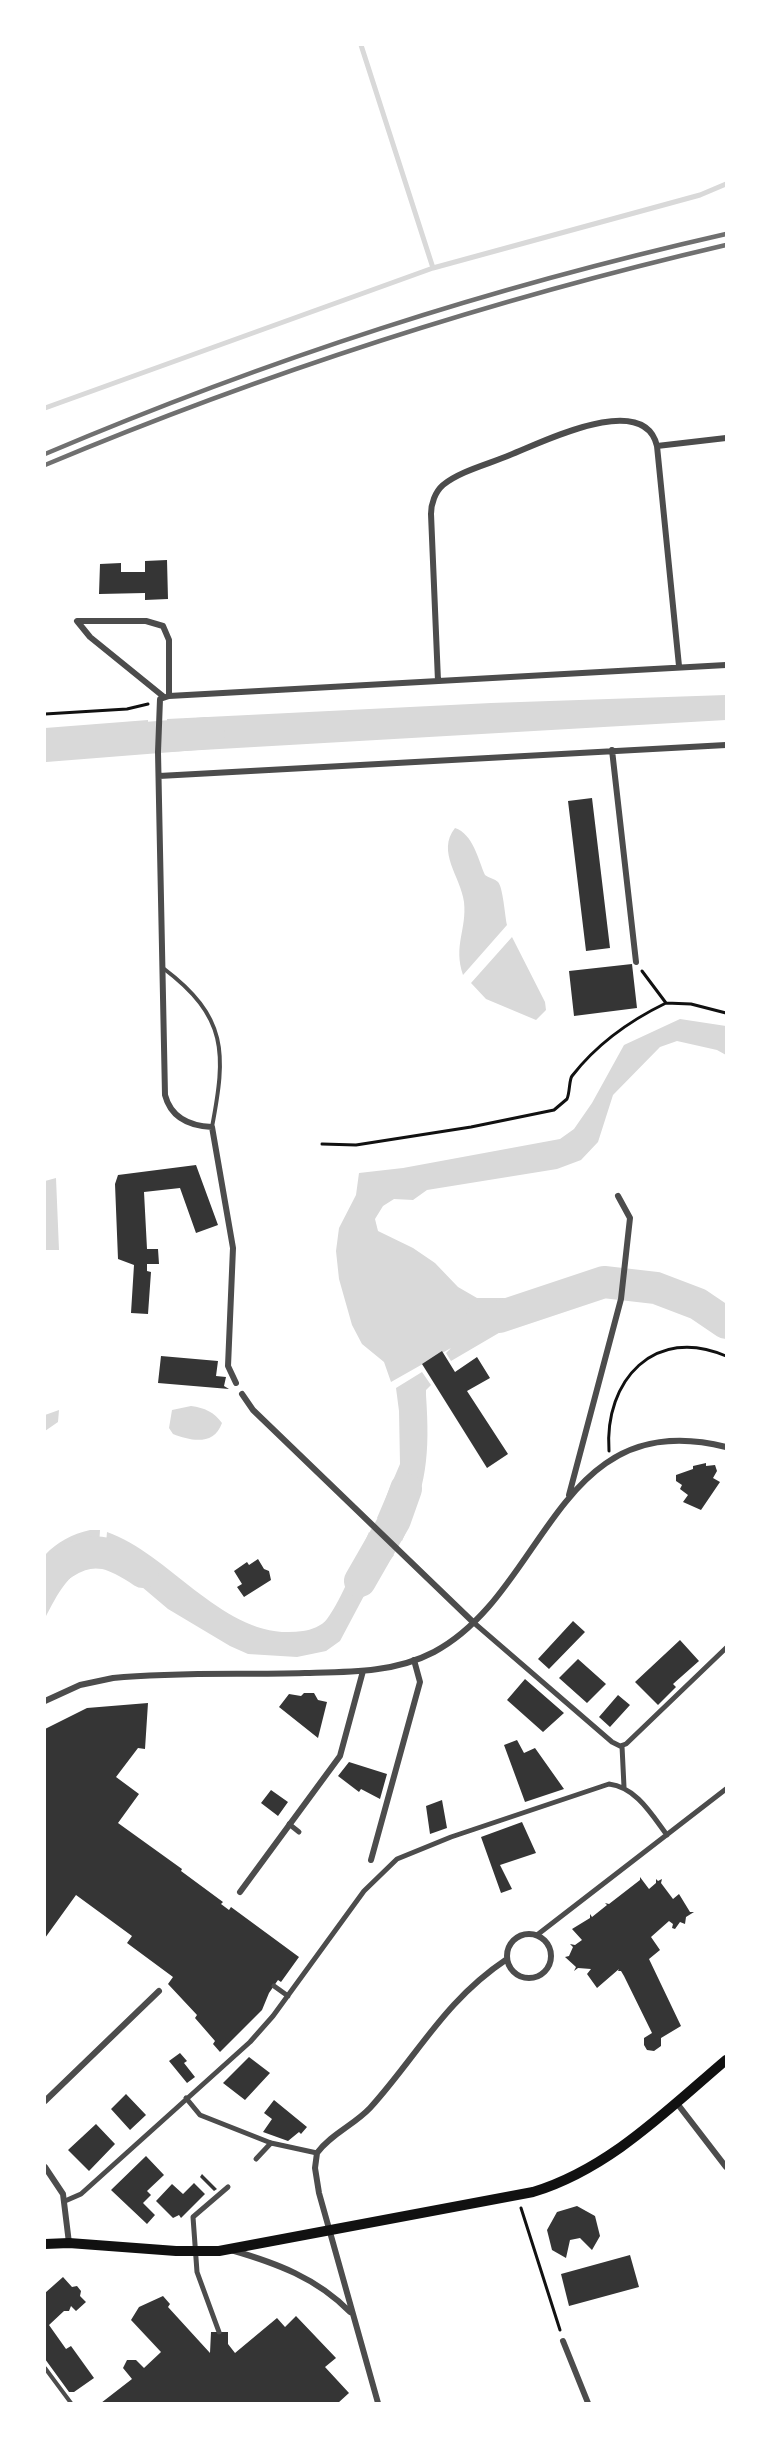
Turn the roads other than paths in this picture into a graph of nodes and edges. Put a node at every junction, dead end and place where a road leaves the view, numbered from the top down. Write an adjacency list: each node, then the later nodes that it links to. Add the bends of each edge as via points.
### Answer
1 (726, 438): 2 (street)
2 (657, 447): 4 (street); 5 (street, via 650,431 637,424 592,424 442,486 431,514)
3 (726, 665): 4 (street)
4 (679, 666): 5 (street)
5 (438, 681): 6 (street)
6 (164, 698): 6 (street, via 169,640 163,626 146,621 77,621 90,637); 9 (street, via 158,720)
7 (726, 745): 8 (street)
8 (612, 750): 9 (street); 10 (street)
9 (159, 776): 11 (street)
10 (636, 962)
11 (163, 968): 12 (lane, via 194,995 216,1033 222,1076); 12 (street, via 167,1101 181,1119 192,1125)
12 (212, 1127): 14 (street, via 232,1248 228,1366)
13 (618, 1196): 17 (street, via 630,1218 621,1299)
14 (236, 1383)
15 (242, 1394): 18 (street, via 253,1410)
16 (726, 1447): 17 (street, via 702,1442 660,1442 637,1448 611,1461)
17 (568, 1496): 18 (street)
18 (473, 1622): 20 (street, via 441,1648); 23 (street, via 612,1743)
19 (726, 1648): 23 (street)
20 (414, 1660): 21 (street); 29 (street, via 420,1682)
21 (363, 1671): 22 (street, via 113,1678 80,1685); 26 (street, via 340,1756)
22 (45, 1701)
23 (624, 1745): 24 (street)
24 (624, 1787): 28 (street); 35 (street, via 609,1784 433,1843 397,1859 364,1891)
25 (726, 1789): 28 (street)
26 (289, 1824): 27 (street); 30 (street)
27 (299, 1832)
28 (667, 1835): 31 (street)
29 (371, 1860)
30 (240, 1892)
31 (537, 1935): 32 (street, via 524,1934 512,1941); 32 (street, via 551,1952 544,1972 525,1978 513,1971)
32 (507, 1959): 41 (street, via 483,1975 454,2003 372,2105)
33 (274, 1986): 35 (street)
34 (159, 1991): 38 (street)
35 (288, 1996): 37 (street, via 242,2050)
36 (726, 2060): 39 (main road)
37 (186, 2098): 40 (street, via 200,2115); 46 (street, via 81,2194)
38 (45, 2101)
39 (676, 2102): 44 (street); 47 (main road, via 610,2155 549,2187)
40 (271, 2143): 41 (street); 42 (street)
41 (317, 2153): 47 (street, via 317,2180)
42 (256, 2159)
43 (45, 2167): 46 (street)
44 (726, 2167)
45 (228, 2187): 51 (street, via 193,2217)
46 (65, 2201): 48 (street)
47 (328, 2232): 50 (main road); 52 (street)
48 (69, 2242): 49 (main road); 51 (main road)
49 (45, 2244)
50 (228, 2250): 51 (main road); 52 (street, via 301,2275)
51 (194, 2252): 53 (street, via 197,2272)
52 (351, 2313): 57 (street)
53 (219, 2332)
54 (563, 2340): 58 (street)
55 (45, 2367): 56 (lane)
56 (71, 2403)
57 (378, 2403)
58 (588, 2403)

